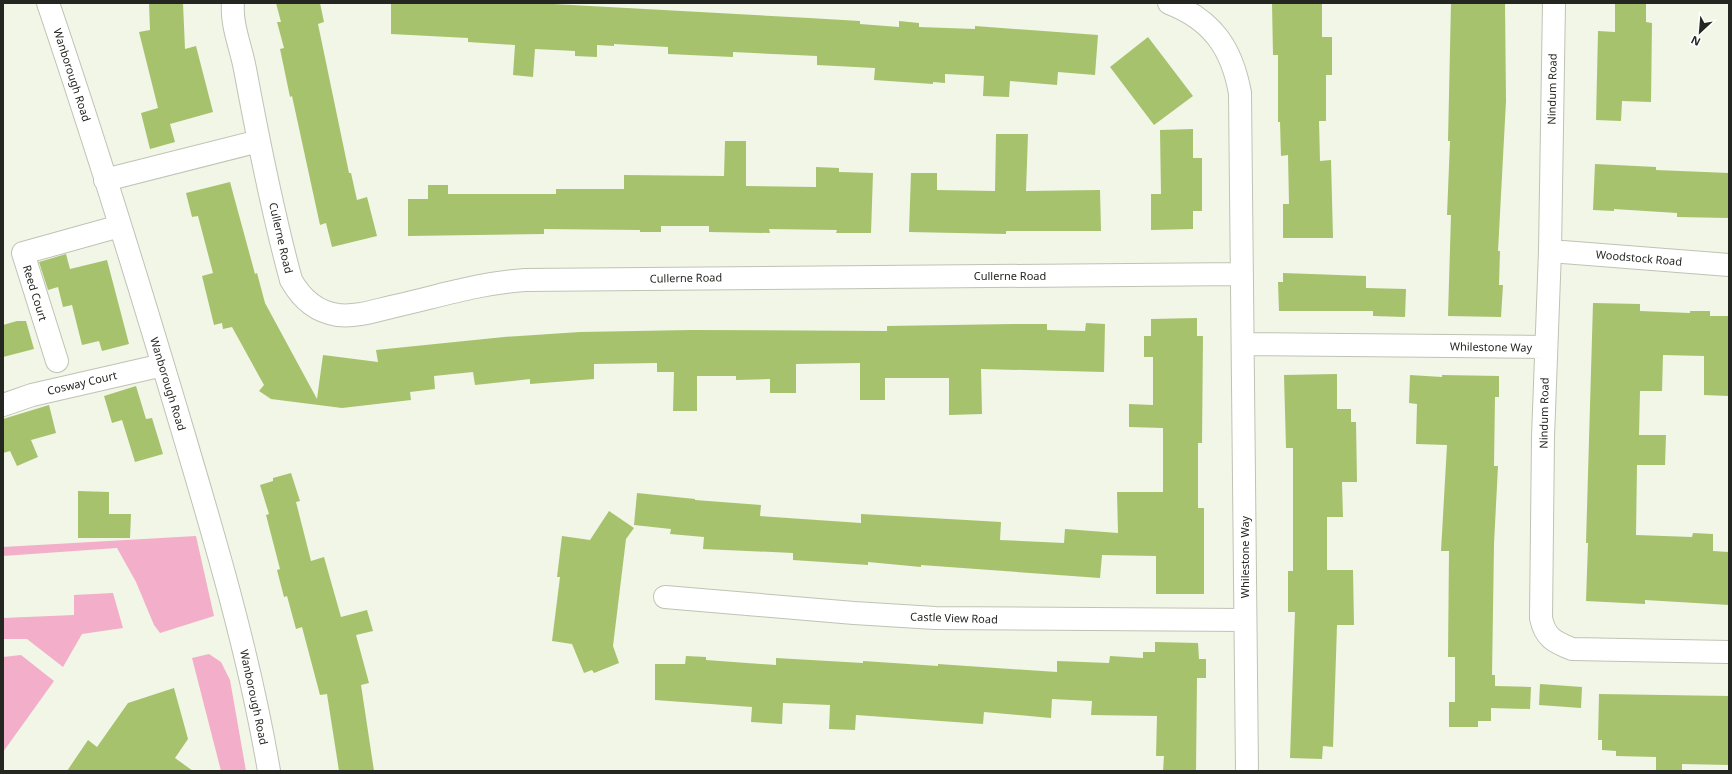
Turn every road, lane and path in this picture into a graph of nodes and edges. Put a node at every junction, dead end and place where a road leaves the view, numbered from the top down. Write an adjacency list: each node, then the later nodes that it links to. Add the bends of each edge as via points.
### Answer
1 (48, 3): 6 (street, Wanborough Road)
2 (233, 3): 5 (street, Cullerne Road, via 234,24)
3 (1169, 3): 10 (street, Whilestone Way, via 1195,15 1219,38 1236,72 1240,93)
4 (1554, 3): 8 (street, Nindum Road)
5 (259, 141): 6 (street); 10 (street, Cullerne Road, via 291,280 314,307 336,315 361,314 468,287 518,281)
6 (105, 180): 7 (street, Wanborough Road)
7 (120, 226): 13 (street, Reed Court, via 23,253); 14 (street, Wanborough Road)
8 (1550, 251): 9 (street, Woodstock Road); 12 (street, Nindum Road)
9 (1729, 265)
10 (1242, 274): 11 (street, Whilestone Way)
11 (1244, 344): 12 (street, Whilestone Way); 17 (street, Whilestone Way)
12 (1546, 347): 18 (street, Nindum Road, via 1541,618 1543,630 1550,638 1572,649)
13 (57, 361)
14 (163, 365): 15 (street, Cosway Court, via 32,395); 19 (street, Wanborough Road, via 242,640 260,717)
15 (3, 405)
16 (665, 597): 17 (street, Castle View Road, via 919,618)
17 (1245, 620): 20 (street, Whilestone Way)
18 (1729, 652)
19 (269, 771)
20 (1247, 771)

